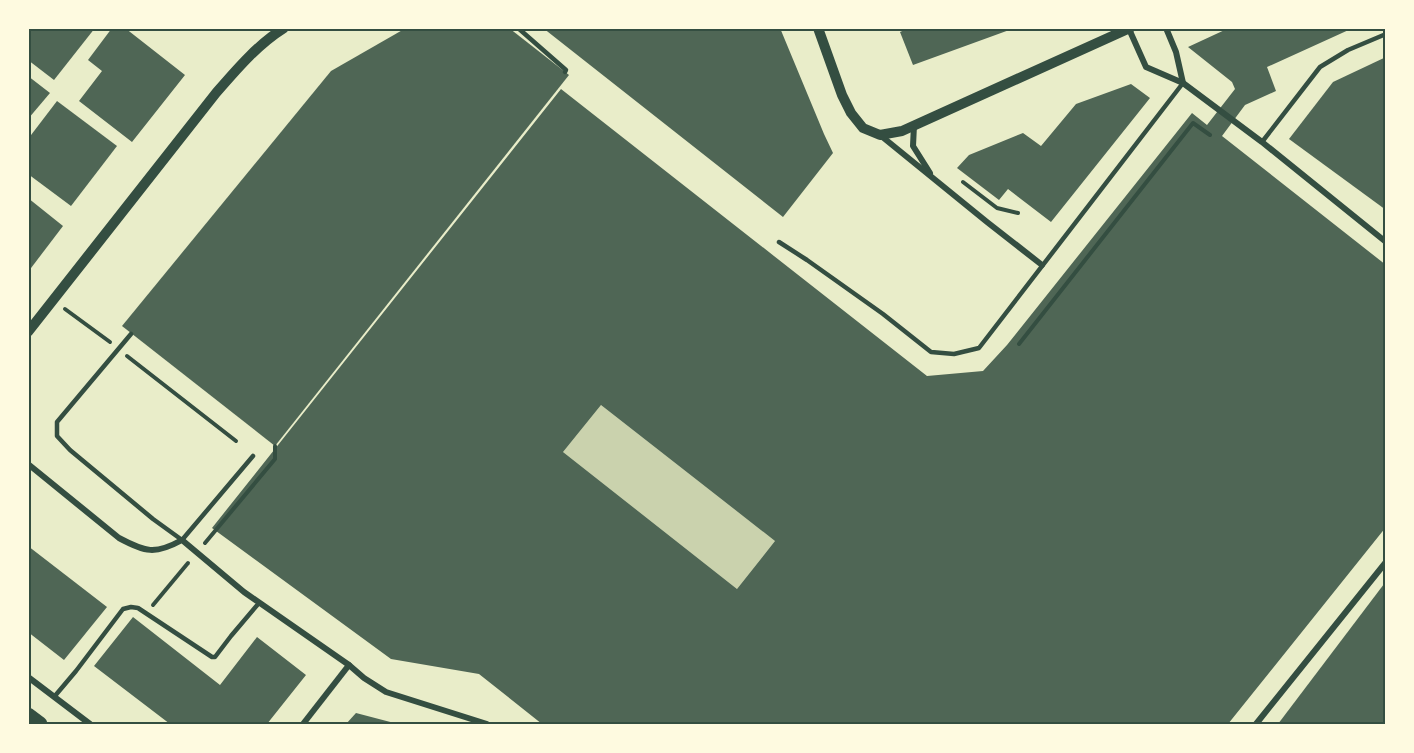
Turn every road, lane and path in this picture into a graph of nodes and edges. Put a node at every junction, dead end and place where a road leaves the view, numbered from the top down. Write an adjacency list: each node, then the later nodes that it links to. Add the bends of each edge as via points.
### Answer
1 (284, 28): 19 (street, via 243,62 216,93)
2 (519, 28): 7 (lane)
3 (818, 28): 10 (street, via 852,113 863,128)
4 (1166, 28): 8 (street)
5 (1129, 29): 8 (street, via 1146,67); 9 (street)
6 (1386, 34): 12 (lane, via 1320,67)
7 (565, 72)
8 (1183, 83): 12 (street); 18 (lane)
9 (914, 125): 10 (street); 13 (street, via 913,146)
10 (880, 135): 13 (street)
11 (1210, 135): 23 (path, via 1194,123)
12 (1262, 142): 17 (street)
13 (934, 178): 18 (street)
14 (961, 181): 15 (path, via 997,208)
15 (1018, 213)
16 (779, 242): 18 (lane, via 931,352 954,354 979,348)
17 (1386, 242)
18 (1042, 265)
19 (52, 300): 20 (street); 22 (path)
20 (28, 332)
21 (131, 334): 29 (lane, via 57,422 57,436)
22 (110, 342)
23 (1019, 344)
24 (119, 350): 25 (path)
25 (236, 441)
26 (275, 446): 30 (path, via 275,459)
27 (253, 456): 29 (lane)
28 (28, 464): 29 (street, via 134,546 148,551 163,550)
29 (182, 540): 33 (street)
30 (200, 549)
31 (192, 558): 34 (path)
32 (1386, 562): 43 (street)
33 (259, 603): 35 (street); 37 (lane, via 215,657 138,608 123,609)
34 (146, 613)
35 (349, 665): 41 (street); 42 (street, via 386,692)
36 (28, 677): 37 (street)
37 (54, 697): 40 (street)
38 (28, 715): 39 (main road)
39 (40, 724)
40 (90, 724)
41 (303, 724)
42 (487, 724)
43 (1256, 724)

